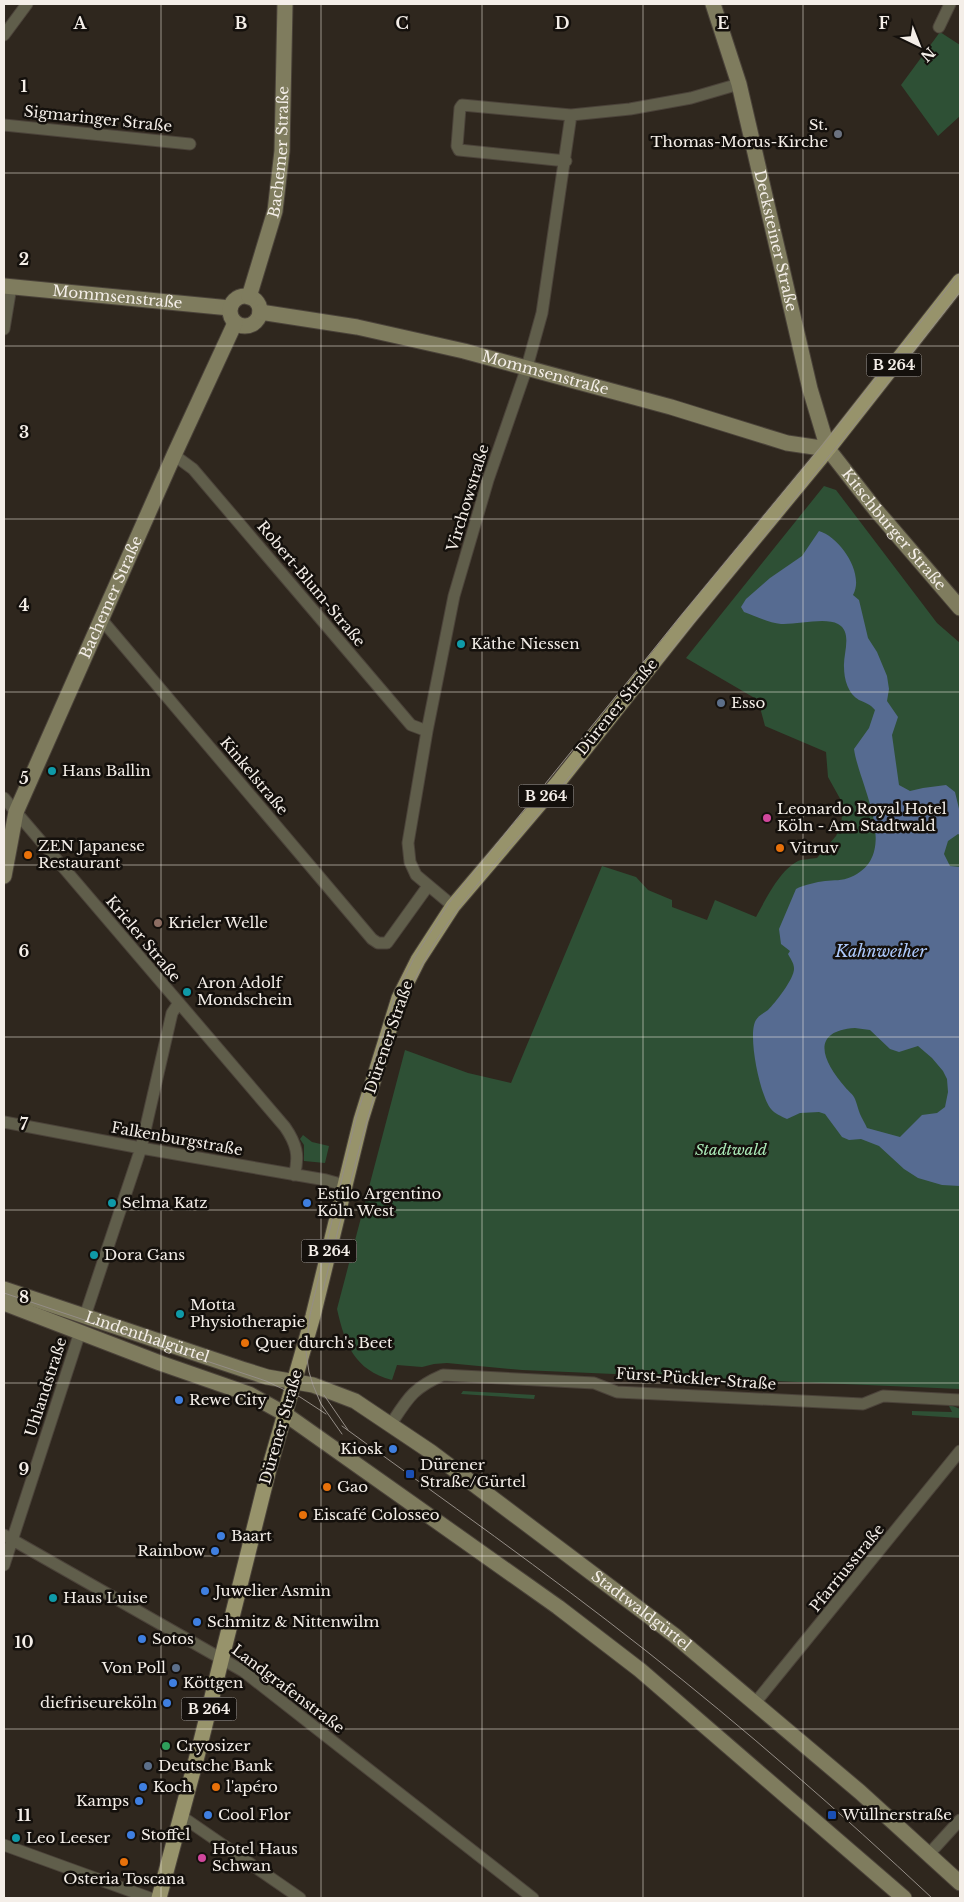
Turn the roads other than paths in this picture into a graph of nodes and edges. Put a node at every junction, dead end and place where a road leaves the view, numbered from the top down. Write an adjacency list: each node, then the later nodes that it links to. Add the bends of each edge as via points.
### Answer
1 (27, 4): 6 (street)
2 (285, 4): 14 (street, Bachemer Straße, via 282,150 275,211)
3 (713, 4): 7 (street, Decksteiner Straße)
4 (950, 4): 5 (street)
5 (939, 27)
6 (4, 35)
7 (739, 84): 8 (street, via 674,101); 20 (street, Decksteiner Straße, via 810,388)
8 (571, 115): 11 (street, Virchowstraße); 11 (street, via 462,105 460,108 459,150)
9 (4, 125): 10 (street, Sigmaringer Straße)
10 (190, 144)
11 (566, 161): 19 (street, Virchowstraße, via 542,313)
12 (960, 281): 20 (main road, Dürener Straße / B 264)
13 (7, 286): 15 (street, Mommsenstraße); 18 (street)
14 (249, 297): 15 (street, via 239,297); 16 (street, via 257,302)
15 (230, 308): 17 (street, via 230,316)
16 (260, 312): 17 (street, via 256,321 248,326); 19 (street, Mommsenstraße, via 357,327)
17 (235, 323): 21 (street, Bachemer Straße)
18 (4, 330)
19 (527, 367): 20 (street, Mommsenstraße, via 787,443); 24 (street, Virchowstraße, via 488,480 454,596)
20 (828, 449): 22 (street, Kitschburger Straße, via 881,517); 29 (main road, Dürener Straße / B 264, via 560,780)
21 (174, 455): 23 (street, Bachemer Straße); 24 (street, Robert-Blum-Straße, via 193,468 411,725)
22 (960, 608)
23 (102, 620): 26 (street, Bachemer Straße); 28 (street, Kinkelstraße, via 372,939 387,943)
24 (427, 731): 28 (street, Virchowstraße, via 408,843 410,862 416,875)
25 (4, 798): 26 (street, Krieler Straße)
26 (16, 812): 27 (street, Bachemer Straße); 30 (street, Krieler Straße)
27 (4, 876)
28 (428, 886): 29 (street, Virchowstraße)
29 (453, 906): 34 (main road, Dürener Straße / B 264, via 418,960 399,998)
30 (178, 1004): 32 (street, via 172,1013); 33 (street, Krieler Straße, via 285,1127 297,1152)
31 (4, 1122): 32 (street, Falkenburgstraße)
32 (141, 1148): 33 (street, Falkenburgstraße); 37 (street)
33 (294, 1175): 34 (street, Falkenburgstraße)
34 (344, 1185): 39 (main road, Dürener Straße / B 264, via 313,1316)
35 (4, 1289): 37 (street, Lindenthalgürtel)
36 (4, 1303): 38 (street, Lindenthalgürtel)
37 (84, 1316): 39 (street, Lindenthalgürtel, via 242,1369)
38 (80, 1332): 41 (street, Lindenthalgürtel, via 249,1394); 44 (street, Uhlandstraße)
39 (293, 1382): 41 (main road, Dürener Straße / B 264); 42 (street, Stadtwaldgürtel, via 313,1385 355,1401)
40 (960, 1400): 42 (street, Fürst-Pückler-Straße, via 883,1396 863,1404 666,1395 617,1392 594,1383 443,1375 426,1382 411,1394)
41 (285, 1414): 46 (main road, Dürener Straße / B 264, via 243,1566); 53 (street, via 558,1607 640,1670)
42 (391, 1424): 47 (street, Stadtwaldgürtel, via 666,1629)
43 (960, 1451): 47 (street, Pfarriusstraße)
44 (8, 1538): 45 (street, Uhlandstraße); 46 (street, Landgrafenstraße)
45 (4, 1565)
46 (222, 1658): 48 (main road, Dürener Straße / B 264); 57 (street, Landgrafenstraße, via 243,1671)
47 (755, 1703): 51 (street, Stadtwaldgürtel)
48 (181, 1816): 55 (main road, Dürener Straße / B 264); 56 (street)
49 (960, 1820): 51 (street)
50 (4, 1845): 54 (street)
51 (929, 1854): 52 (street, Stadtwaldgürtel)
52 (960, 1883)
53 (901, 1897)
54 (150, 1898)
55 (159, 1898)
56 (300, 1898)
57 (533, 1898)

